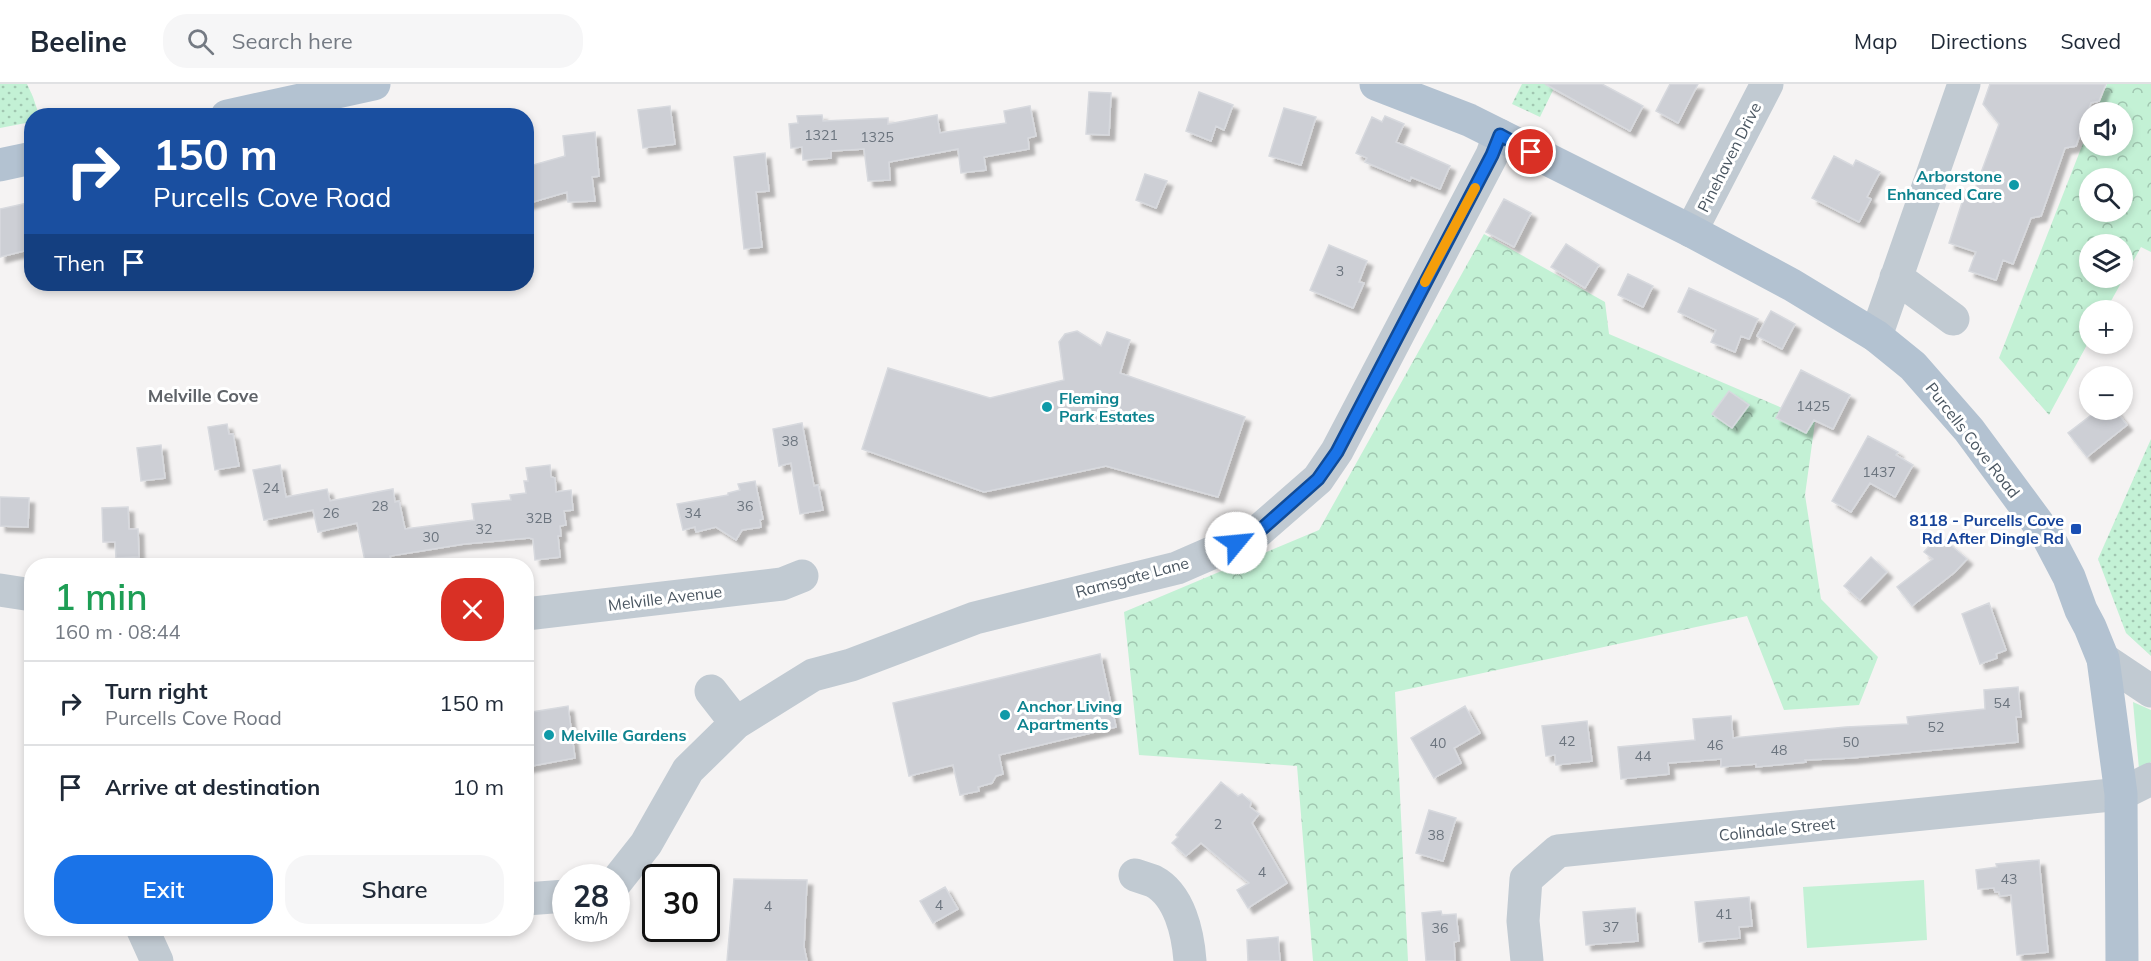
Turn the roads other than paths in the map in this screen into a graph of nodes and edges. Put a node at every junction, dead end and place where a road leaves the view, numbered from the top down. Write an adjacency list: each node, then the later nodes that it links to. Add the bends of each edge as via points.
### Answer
1 (374, 84): 5 (main road)
2 (1376, 84): 6 (main road, Purcells Cove Road)
3 (1767, 84): 9 (street, Pinehaven Drive)
4 (1964, 84): 10 (street)
5 (289, 108)
6 (1500, 135): 9 (main road, Purcells Cove Road); 20 (street, Ramsgate Lane, via 1337,452 1318,479 1256,534 1177,568 975,618 813,675)
7 (24, 160): 8 (main road)
8 (0, 165)
9 (1691, 231): 12 (main road, Purcells Cove Road)
10 (1896, 277): 11 (street); 12 (street)
11 (1953, 319)
12 (1876, 336): 17 (main road, Purcells Cove Road, via 1914,366 1969,430 2048,537)
13 (802, 576): 16 (street, Melville Avenue, via 782,584)
14 (0, 590): 15 (street)
15 (24, 594)
16 (534, 613)
17 (2103, 659): 19 (street); 22 (main road, Purcells Cove Road)
18 (711, 691): 20 (street)
19 (2151, 691)
20 (736, 723): 23 (street, Ramsgate Lane, via 688,770 646,844)
21 (2151, 779): 22 (street)
22 (2121, 794): 30 (street, Colindale Street, via 1558,850 1526,879 1523,921); 31 (main road, Purcells Cove Road)
23 (630, 864)
24 (1135, 875): 29 (street, via 1161,887 1175,905 1187,934)
25 (552, 897): 26 (street)
26 (534, 898)
27 (146, 936): 28 (street)
28 (157, 961)
29 (1191, 961)
30 (1527, 961)
31 (2122, 961)

